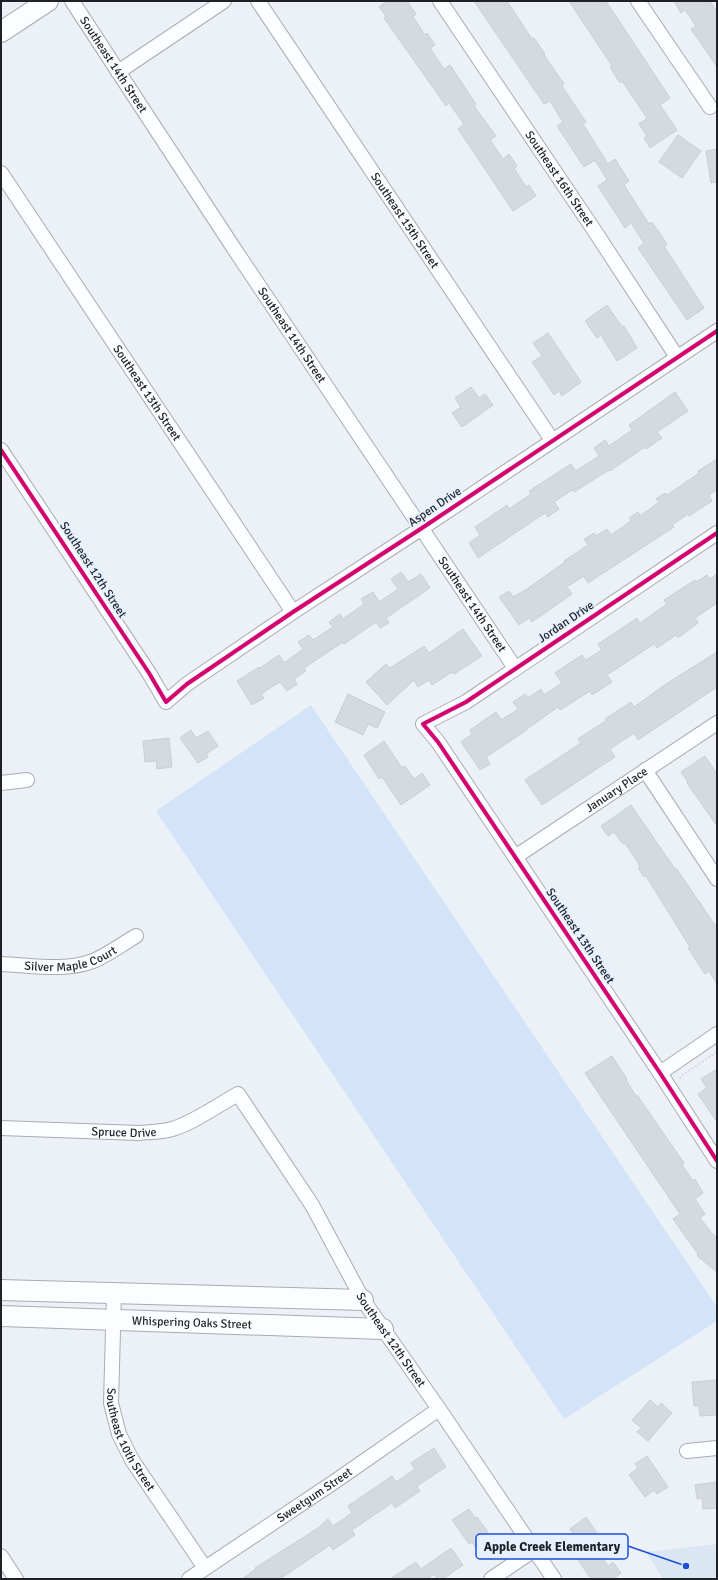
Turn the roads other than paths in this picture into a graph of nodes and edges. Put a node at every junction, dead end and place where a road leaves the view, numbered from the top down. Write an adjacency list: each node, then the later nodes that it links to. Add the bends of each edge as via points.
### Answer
1 (48, 1): 7 (street)
2 (72, 1): 8 (street, Southeast 14th Street)
3 (224, 1): 8 (street)
4 (258, 1): 13 (street, Southeast 15th Street)
5 (440, 1): 12 (street, Southeast 16th Street)
6 (638, 1): 9 (street)
7 (1, 32)
8 (118, 72): 15 (street, Southeast 14th Street)
9 (710, 107)
10 (1, 174): 17 (street, Southeast 13th Street)
11 (717, 331): 12 (street, Aspen Drive)
12 (677, 357): 13 (street, Aspen Drive)
13 (552, 440): 15 (street, Aspen Drive)
14 (1, 450): 19 (street, Southeast 12th Street)
15 (422, 528): 17 (street, Aspen Drive); 18 (street, Southeast 14th Street)
16 (717, 533): 18 (street, Jordan Drive)
17 (293, 612): 19 (street, Aspen Drive, via 187,684)
18 (515, 668): 21 (street, Jordan Drive, via 466,702)
19 (166, 702)
20 (717, 722): 22 (street, January Place)
21 (423, 724): 25 (street, Southeast 13th Street, via 438,742)
22 (645, 770): 25 (street, January Place); 26 (street)
23 (27, 780): 24 (street)
24 (1, 783)
25 (515, 857): 30 (street, Southeast 13th Street)
26 (717, 879)
27 (136, 936): 28 (street, Silver Maple Court, via 84,964 60,967)
28 (1, 964)
29 (717, 1034): 30 (street)
30 (660, 1073): 33 (street, Southeast 13th Street)
31 (238, 1094): 32 (street, Spruce Drive, via 183,1125 158,1132); 36 (street, Southeast 12th Street, via 312,1205)
32 (1, 1128)
33 (717, 1161)
34 (1, 1290): 35 (street)
35 (114, 1294): 36 (street); 38 (street, Southeast 10th Street)
36 (363, 1300): 39 (street, Southeast 12th Street)
37 (1, 1316): 38 (street, Whispering Oaks Street)
38 (113, 1320): 39 (street, Whispering Oaks Street); 45 (street, Southeast 10th Street, via 111,1403 119,1434 132,1460)
39 (383, 1329): 40 (street, Southeast 12th Street)
40 (439, 1409): 43 (street, Southeast 12th Street); 45 (street, Sweetgum Street)
41 (717, 1448): 42 (street)
42 (687, 1451)
43 (534, 1550): 48 (street); 49 (street, Southeast 12th Street)
44 (1, 1556): 46 (street)
45 (205, 1568): 47 (street, Sweetgum Street)
46 (16, 1579)
47 (189, 1579)
48 (491, 1579)
49 (554, 1579)

